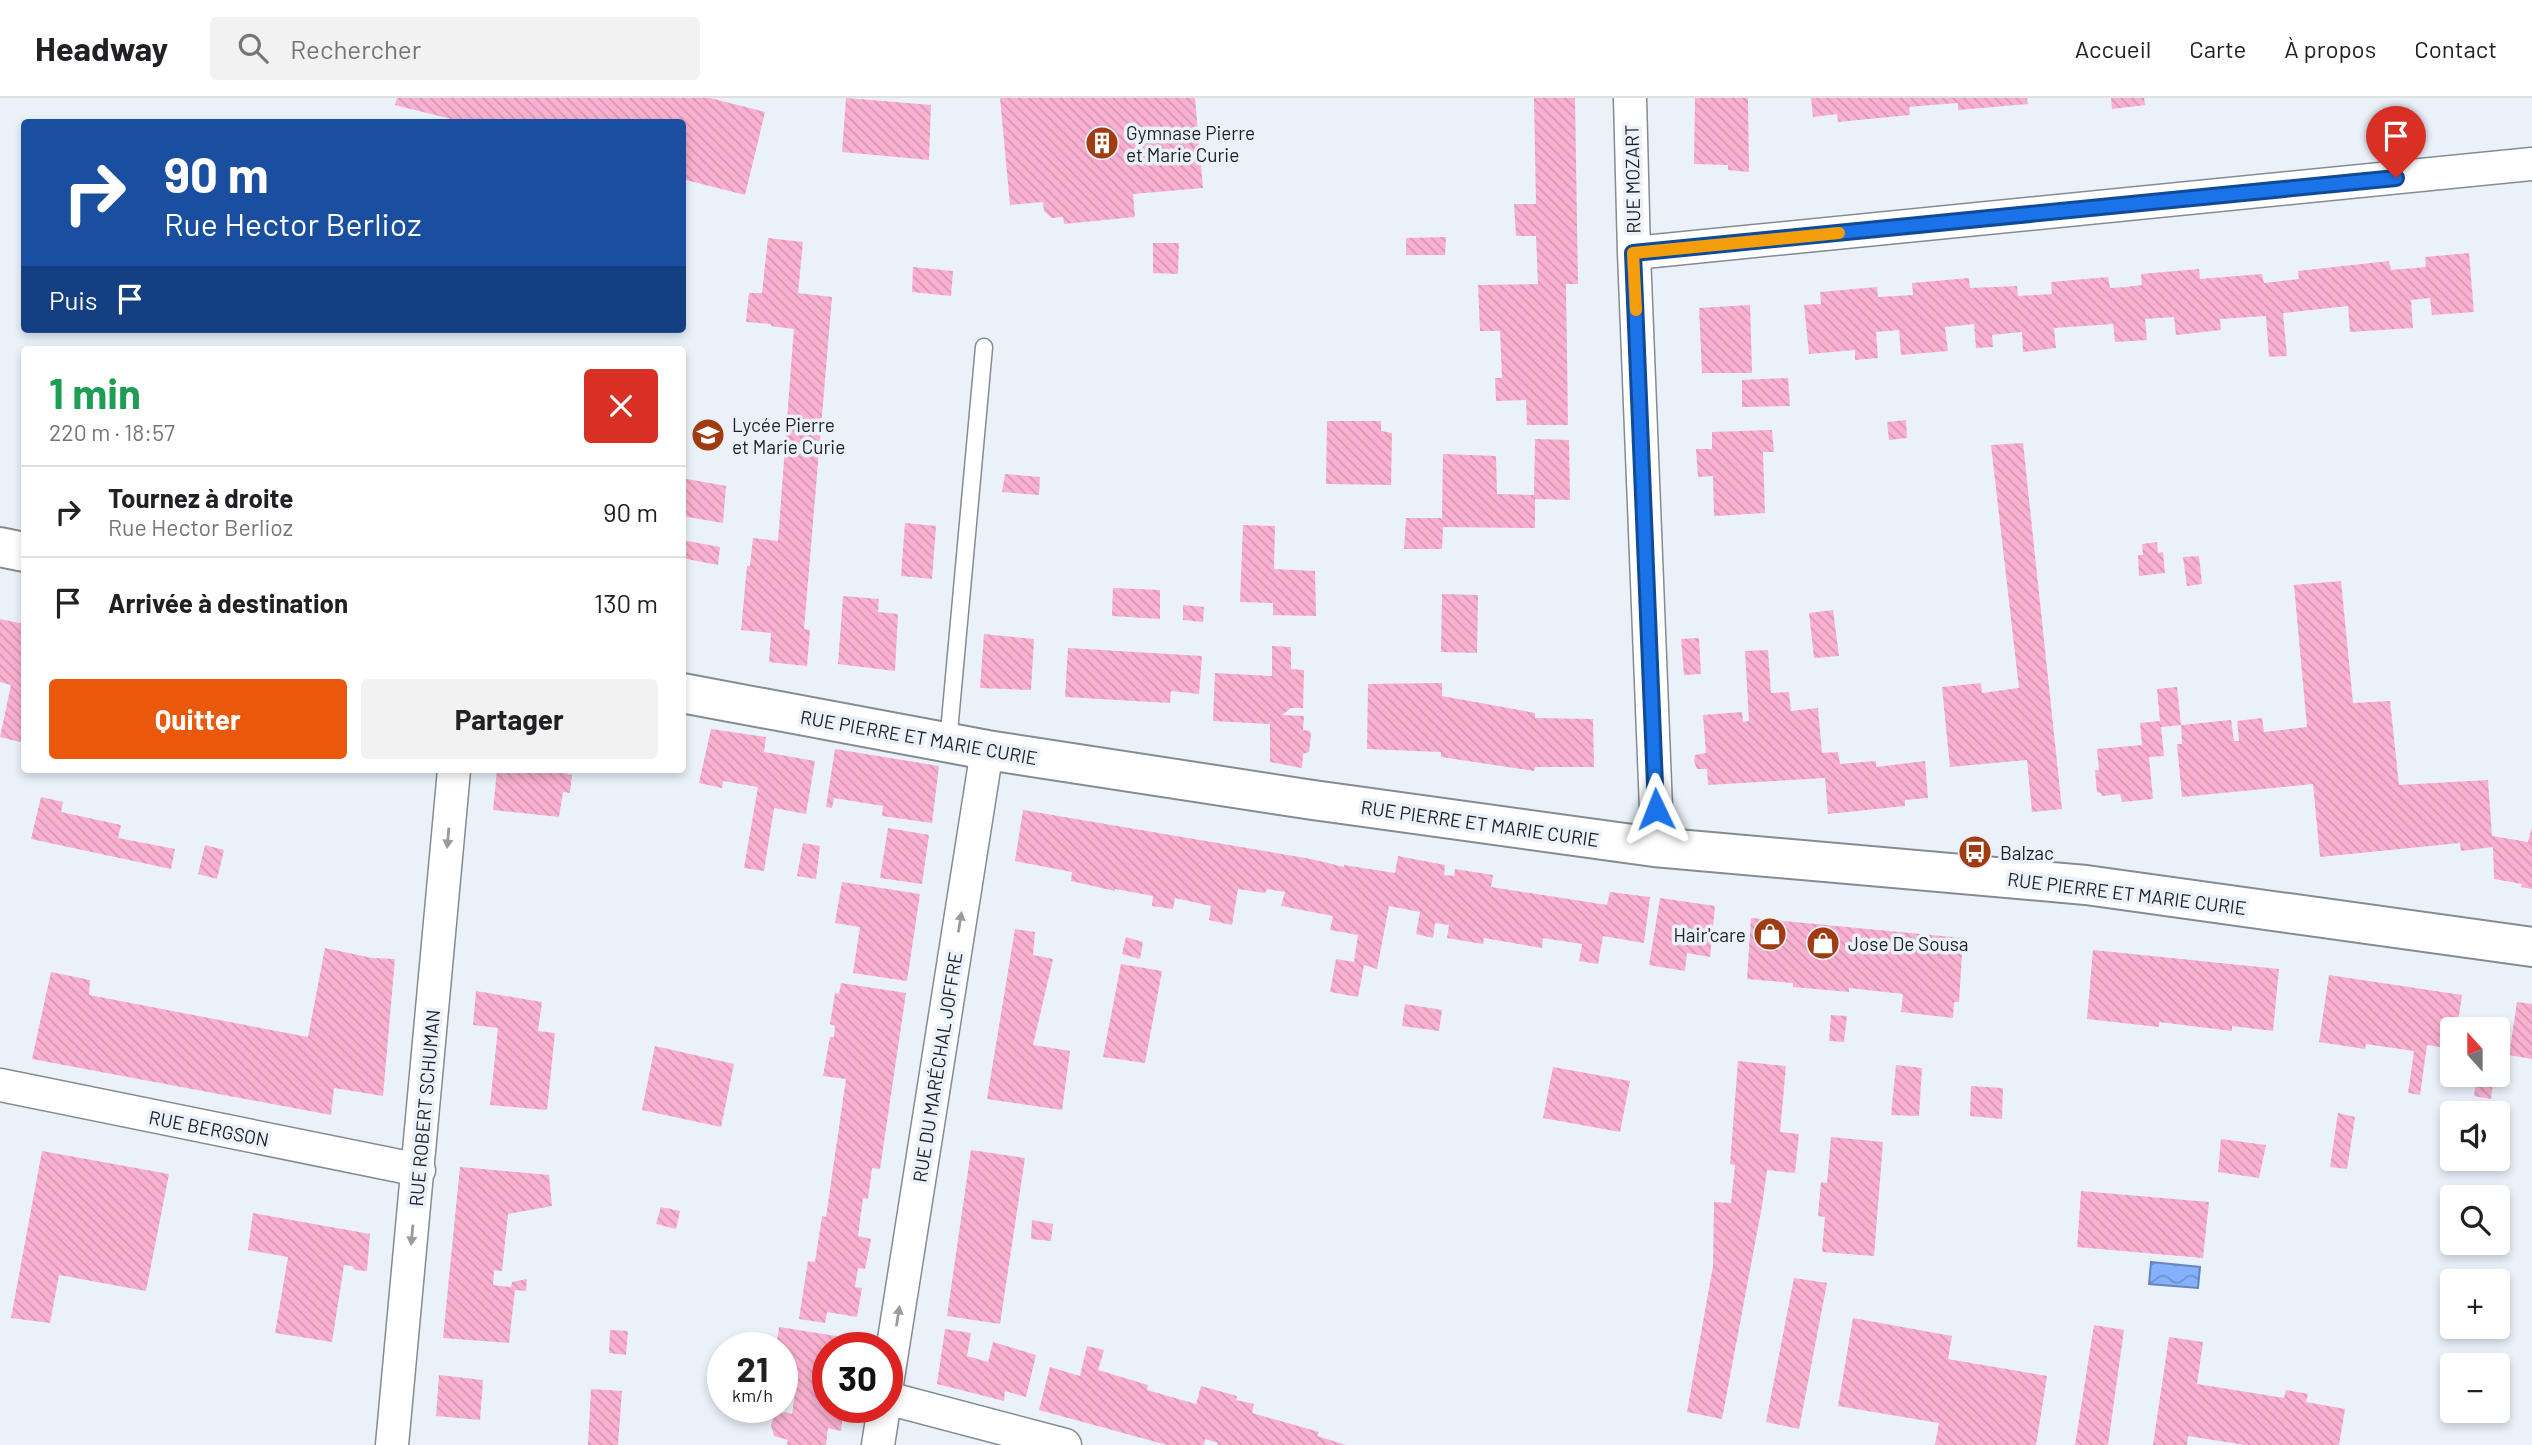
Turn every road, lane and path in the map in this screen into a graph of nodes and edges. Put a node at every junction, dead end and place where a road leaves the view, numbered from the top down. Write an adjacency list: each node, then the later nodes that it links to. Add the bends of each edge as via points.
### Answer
1 (1630, 98): 3 (street, RUE MOZART)
2 (2532, 164): 3 (street)
3 (1633, 253): 11 (street, RUE MOZART)
4 (984, 346): 8 (lane)
5 (0, 547): 6 (street)
6 (21, 551)
7 (686, 694): 8 (street, RUE PIERRE ET MARIE CURIE)
8 (948, 743): 9 (street, RUE PIERRE ET MARIE CURIE)
9 (988, 750): 11 (street, RUE PIERRE ET MARIE CURIE); 15 (street, RUE DU MARÉCHAL JOFFRE, one-way to 9)
10 (454, 773): 14 (street, RUE ROBERT SCHUMAN, one-way to 14)
11 (1654, 847): 12 (street, RUE PIERRE ET MARIE CURIE, via 2086,885)
12 (2532, 947)
13 (0, 1085): 14 (street, RUE BERGSON)
14 (419, 1170): 18 (street, RUE ROBERT SCHUMAN, one-way to 18)
15 (895, 1332)
16 (903, 1402): 20 (street)
17 (881, 1423): 19 (street)
18 (393, 1445)
19 (878, 1445)
20 (1065, 1445)

